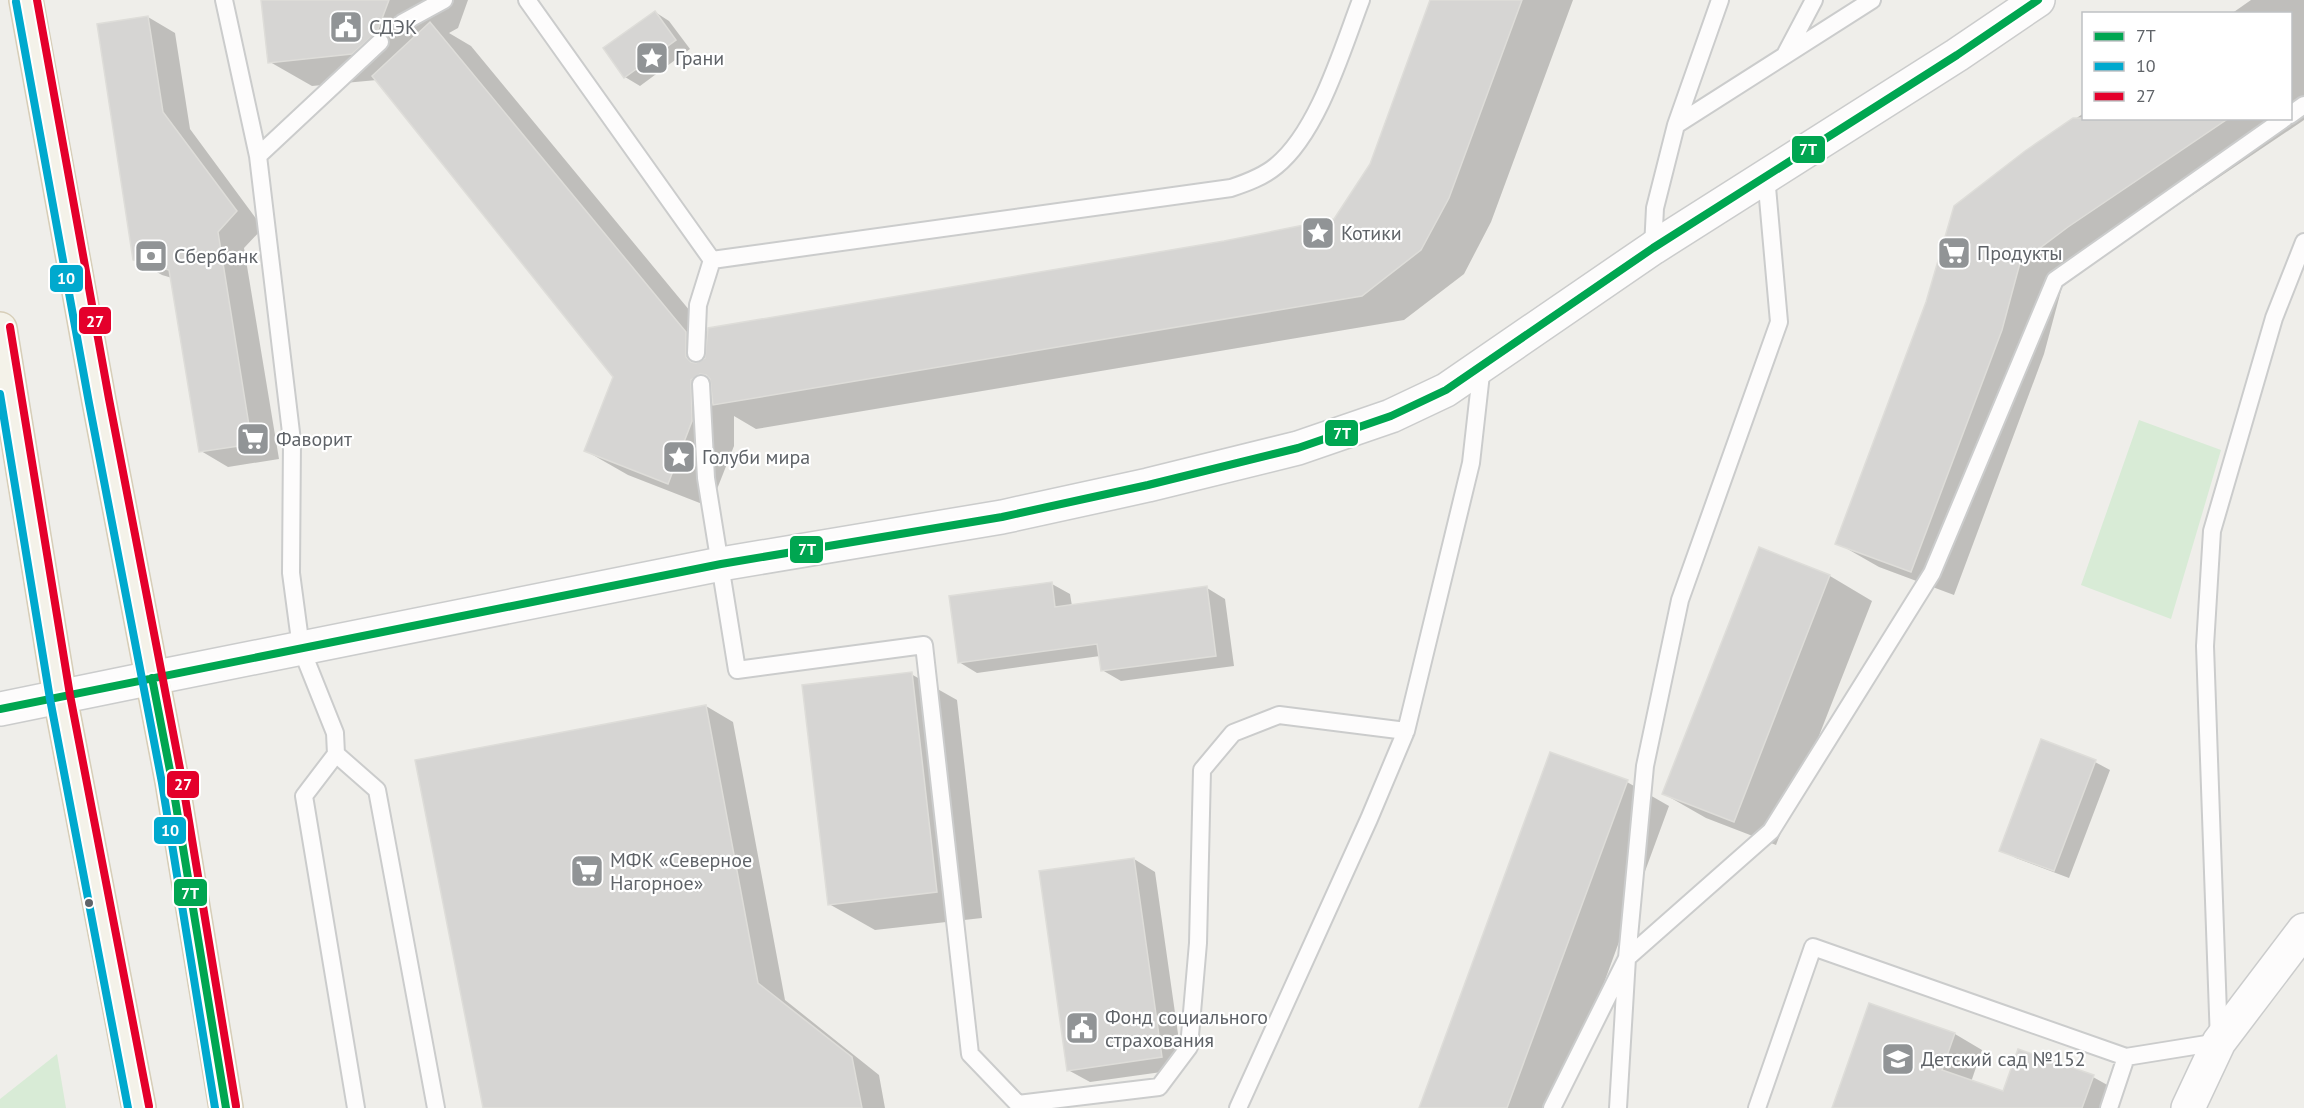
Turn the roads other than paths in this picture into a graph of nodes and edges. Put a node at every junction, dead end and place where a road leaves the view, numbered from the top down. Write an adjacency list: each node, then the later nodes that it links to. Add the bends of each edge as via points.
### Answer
1 (26, 0): 26 (main road)
2 (224, 0): 15 (lane)
3 (444, 0): 10 (lane)
4 (527, 0): 19 (lane)
5 (1361, 0): 19 (lane, via 1323,101 1276,166 1253,180 1231,188)
6 (1720, 0): 14 (lane)
7 (1814, 0): 12 (lane)
8 (1872, 0): 12 (lane)
9 (2038, 0): 16 (street)
10 (402, 23)
11 (380, 42): 15 (lane)
12 (1785, 56): 14 (lane)
13 (2282, 120): 32 (lane, via 2055,280 1932,573 1771,831)
14 (1676, 125): 18 (lane, via 1655,208)
15 (258, 156): 25 (lane, via 292,441 291,573)
16 (1766, 176): 18 (street); 32 (lane, via 1779,322 1680,600 1645,766)
17 (2304, 242): 33 (lane, via 2274,318 2212,531 2205,646)
18 (1653, 248): 22 (street)
19 (712, 260): 21 (lane, via 698,305)
20 (0, 329): 27 (main road)
21 (696, 353)
22 (1482, 365): 24 (street, via 1446,390 1391,416 1298,448 1002,517); 29 (lane, via 1471,464)
23 (700, 384): 24 (lane, via 706,478)
24 (721, 564): 25 (street); 29 (lane, via 737,670 924,645 970,1053 1018,1104 1159,1087 1189,1047 1198,944 1202,770 1233,733 1279,715)
25 (301, 648): 26 (street); 30 (lane, via 336,733)
26 (152, 678): 27 (street); 36 (main road)
27 (60, 697): 28 (street); 35 (main road)
28 (0, 709)
29 (1406, 731): 39 (lane)
30 (336, 754): 37 (lane, via 304,796); 38 (lane, via 376,790)
31 (2304, 930): 33 (street)
32 (1626, 958): 40 (lane); 41 (lane)
33 (2219, 1042): 34 (lane); 44 (street)
34 (2126, 1058): 42 (lane, via 1813,947); 43 (lane)
35 (139, 1108)
36 (226, 1108)
37 (356, 1108)
38 (436, 1108)
39 (1238, 1108)
40 (1552, 1108)
41 (1618, 1108)
42 (1757, 1108)
43 (2109, 1108)
44 (2188, 1108)

